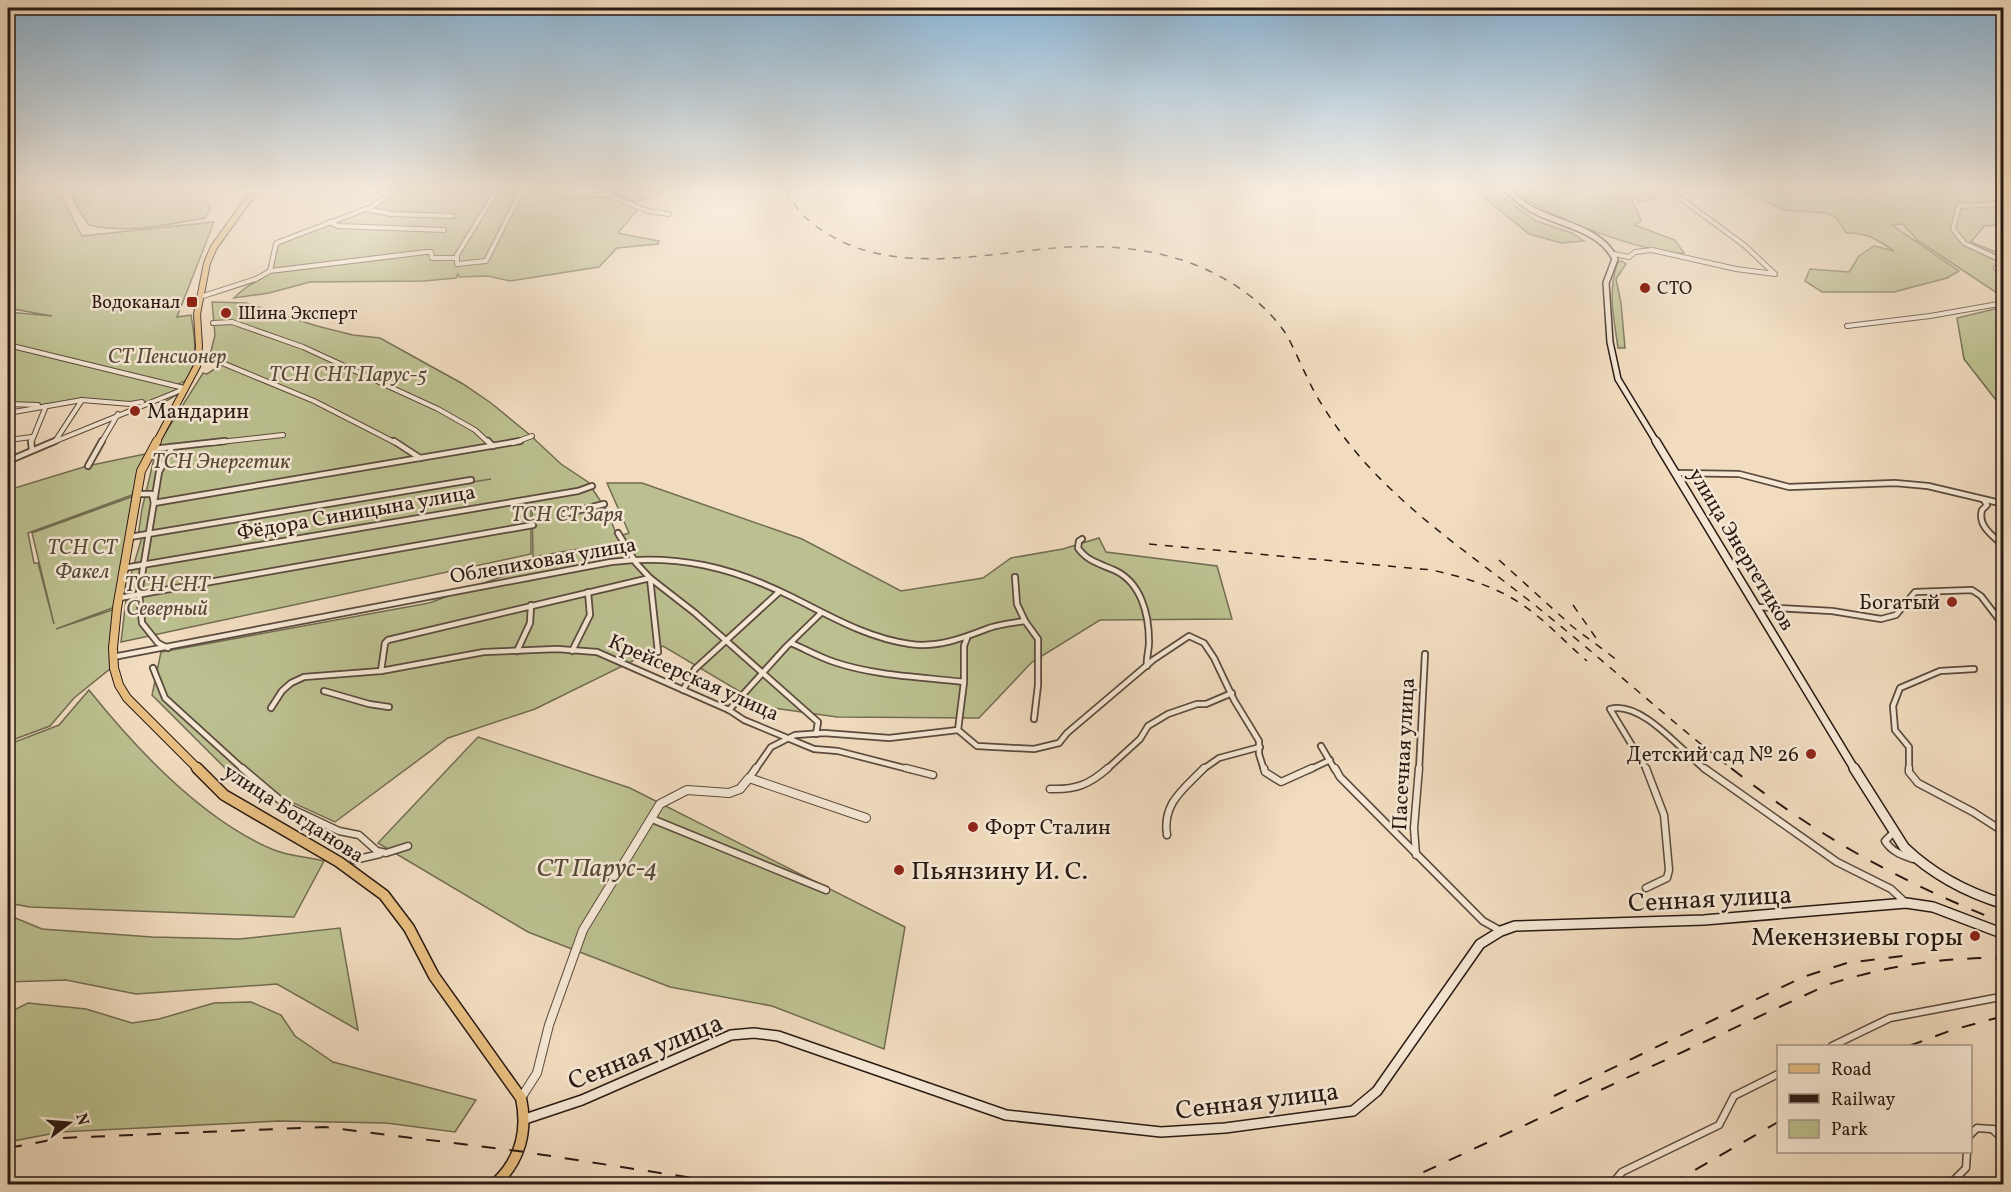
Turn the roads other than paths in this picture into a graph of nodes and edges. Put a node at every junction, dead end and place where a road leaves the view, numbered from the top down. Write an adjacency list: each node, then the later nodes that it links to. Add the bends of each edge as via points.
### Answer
1 (215, 246): 12 (main road, улица Богданова, via 207,263)
2 (276, 246): 10 (street)
3 (463, 246): 9 (street)
4 (494, 246): 9 (street, via 486,261 461,265)
5 (1604, 246): 8 (main road)
6 (1744, 246): 8 (street, via 1774,269 1775,274 1652,250 1629,257)
7 (1970, 246): 11 (street, via 2003,261 1996,268)
8 (1617, 255): 38 (main road, улица Энергетиков, via 1605,291 1618,379)
9 (456, 258): 10 (street, via 432,258 431,252 426,252)
10 (270, 271): 12 (street, via 259,280)
11 (2004, 276)
12 (200, 297): 17 (main road, улица Богданова)
13 (2004, 303): 15 (street)
14 (213, 323): 31 (street, via 232,322 303,347 438,410 475,430)
15 (1847, 326)
16 (8, 345): 18 (street)
17 (198, 353): 18 (main road, улица Богданова); 35 (street, via 296,392 389,438)
18 (187, 389): 20 (street); 33 (main road, улица Богданова)
19 (82, 400): 20 (street, via 130,404); 22 (street); 30 (street)
20 (150, 401): 24 (street)
21 (8, 405): 22 (street)
22 (46, 405): 23 (street); 28 (street)
23 (9, 413): 25 (street)
24 (118, 414): 30 (street); 37 (street)
25 (8, 418)
26 (283, 435): 32 (street)
27 (532, 436): 31 (street)
28 (32, 437): 29 (street); 34 (street)
29 (8, 440)
30 (56, 440): 34 (street)
31 (493, 446): 35 (street)
32 (172, 447): 33 (street); 43 (street, via 159,472)
33 (151, 449): 41 (main road, улица Богданова, via 141,471)
34 (32, 450): 36 (street)
35 (420, 458): 43 (street)
36 (8, 461)
37 (87, 466)
38 (1676, 473): 42 (street, via 1739,474 1789,487 1906,484); 63 (main road, улица Энергетиков)
39 (471, 480): 48 (street)
40 (592, 486): 54 (street, Фёдора Синицына улица)
41 (137, 494): 43 (street, via 152,494); 50 (main road, улица Богданова)
42 (1984, 500): 45 (street); 52 (street, via 1986,505 1978,515 1980,521)
43 (154, 503): 48 (street)
44 (604, 504): 46 (street)
45 (2004, 504)
46 (564, 514)
47 (533, 525): 60 (street)
48 (148, 533): 50 (street); 54 (street)
49 (618, 533): 53 (street)
50 (130, 537): 55 (main road, улица Богданова)
51 (1082, 539): 76 (street, via 1078,548 1084,556 1119,571 1137,589 1149,641)
52 (2004, 546)
53 (633, 558): 57 (street); 59 (street, Облепиховая улица, via 662,557 716,567); 70 (street, Облепиховая улица)
54 (143, 566): 55 (street, Фёдора Синицына улица); 60 (street)
55 (124, 568): 61 (main road, улица Богданова)
56 (1015, 577): 65 (street, via 1017,604)
57 (650, 578): 58 (street); 68 (street); 73 (street)
58 (588, 591): 62 (street); 72 (street, via 590,615)
59 (779, 592): 64 (street, Облепиховая улица); 68 (street)
60 (139, 593): 61 (street); 70 (street, via 142,623 158,644)
61 (119, 598): 75 (main road, улица Богданова)
62 (531, 605): 71 (street, via 530,623); 79 (street, via 388,640 384,643)
63 (1757, 607): 66 (street, via 1832,611 1881,619 1896,615 1915,592 1972,591 1981,596); 100 (main road, улица Энергетиков)
64 (822, 613): 67 (street, Облепиховая улица, via 873,636 912,644); 69 (street)
65 (1025, 621): 67 (street, Облепиховая улица); 88 (street, via 1038,639)
66 (2004, 626)
67 (967, 638): 81 (street)
68 (725, 639): 80 (street); 82 (street, via 695,669)
69 (791, 643): 80 (street); 81 (street, via 834,662 863,669)
70 (168, 648): 75 (street, Облепиховая улица)
71 (517, 651): 72 (street, Крейсерская улица); 79 (street, Крейсерская улица, via 474,654)
72 (572, 651): 82 (street, Крейсерская улица, via 597,652)
73 (658, 652)
74 (1425, 654): 105 (street, Пасечная улица, via 1414,828)
75 (113, 657): 117 (main road, улица Богданова, via 119,685 127,698 214,786 339,862 384,895 409,928 434,976)
76 (1147, 666): 84 (street, via 1189,636 1206,646); 89 (street, via 1059,743 1034,749 977,746)
77 (153, 668): 104 (street, via 165,698 288,807 339,831 359,835 377,851)
78 (1974, 669): 101 (street, via 1940,671 1900,688 1893,706 1895,730 1909,747 1909,772 1918,783)
79 (381, 671): 86 (street, Крейсерская улица, via 304,677 282,691)
80 (763, 672): 87 (street); 90 (street, via 818,722)
81 (964, 682): 89 (street)
82 (683, 690): 87 (street, Крейсерская улица)
83 (324, 691): 85 (street)
84 (1232, 693): 93 (street); 97 (street, via 1168,714 1148,726 1140,740 1097,778 1071,790)
85 (390, 707)
86 (271, 708)
87 (729, 711): 91 (street, Крейсерская улица)
88 (1034, 719)
89 (958, 730): 90 (street, via 881,739 833,732)
90 (816, 734): 91 (street)
91 (788, 738): 95 (street, Крейсерская улица, via 814,748); 96 (street, Крейсерская улица, via 770,748)
92 (1321, 746): 94 (street)
93 (1260, 747): 94 (street, via 1258,754 1265,772 1281,782); 102 (street, via 1214,759 1187,783 1169,804 1164,825)
94 (1330, 760): 105 (street, via 1340,777)
95 (933, 775)
96 (749, 778): 98 (street); 99 (street, Крейсерская улица, via 729,794 687,790 677,794 660,804)
97 (1050, 789)
98 (866, 818)
99 (652, 819): 109 (street); 117 (street, Крейсерская улица, via 583,930 537,1072)
100 (1894, 832): 107 (main road, улица Энергетиков); 107 (street, via 1885,841 1887,845)
101 (2004, 832)
102 (1167, 835)
103 (408, 846): 104 (street)
104 (386, 853): 106 (street)
105 (1416, 855): 112 (street, via 1483,921)
106 (354, 860)
107 (1920, 862): 111 (main road, улица Энергетиков, via 1960,889)
108 (1646, 888): 110 (street, via 1667,878 1669,870 1664,815 1648,772 1610,709 1642,714 1696,763 1837,862 1891,889)
109 (825, 890)
110 (1906, 903): 112 (main road, Сенная улица, via 1704,920 1515,926); 113 (main road, Сенная улица, via 1933,907)
111 (2004, 904)
112 (1500, 931): 118 (main road, Сенная улица, via 1480,944 1377,1091 1353,1111 1161,1132 1006,1115 778,1036 754,1034 731,1035 582,1100)
113 (2004, 934)
114 (1995, 998): 115 (street, via 1890,1018)
115 (1836, 1045)
116 (1777, 1075): 125 (street, via 1734,1096 1719,1125 1622,1172)
117 (521, 1098): 118 (main road, улица Богданова)
118 (525, 1119): 124 (main road, улица Богданова, via 513,1162)
119 (1992, 1129): 120 (street); 121 (street, via 1977,1128); 122 (street)
120 (2004, 1130)
121 (1972, 1134)
122 (2004, 1140)
123 (1967, 1153): 126 (street, via 1966,1168)
124 (495, 1185)
125 (1612, 1185)
126 (1950, 1185)

